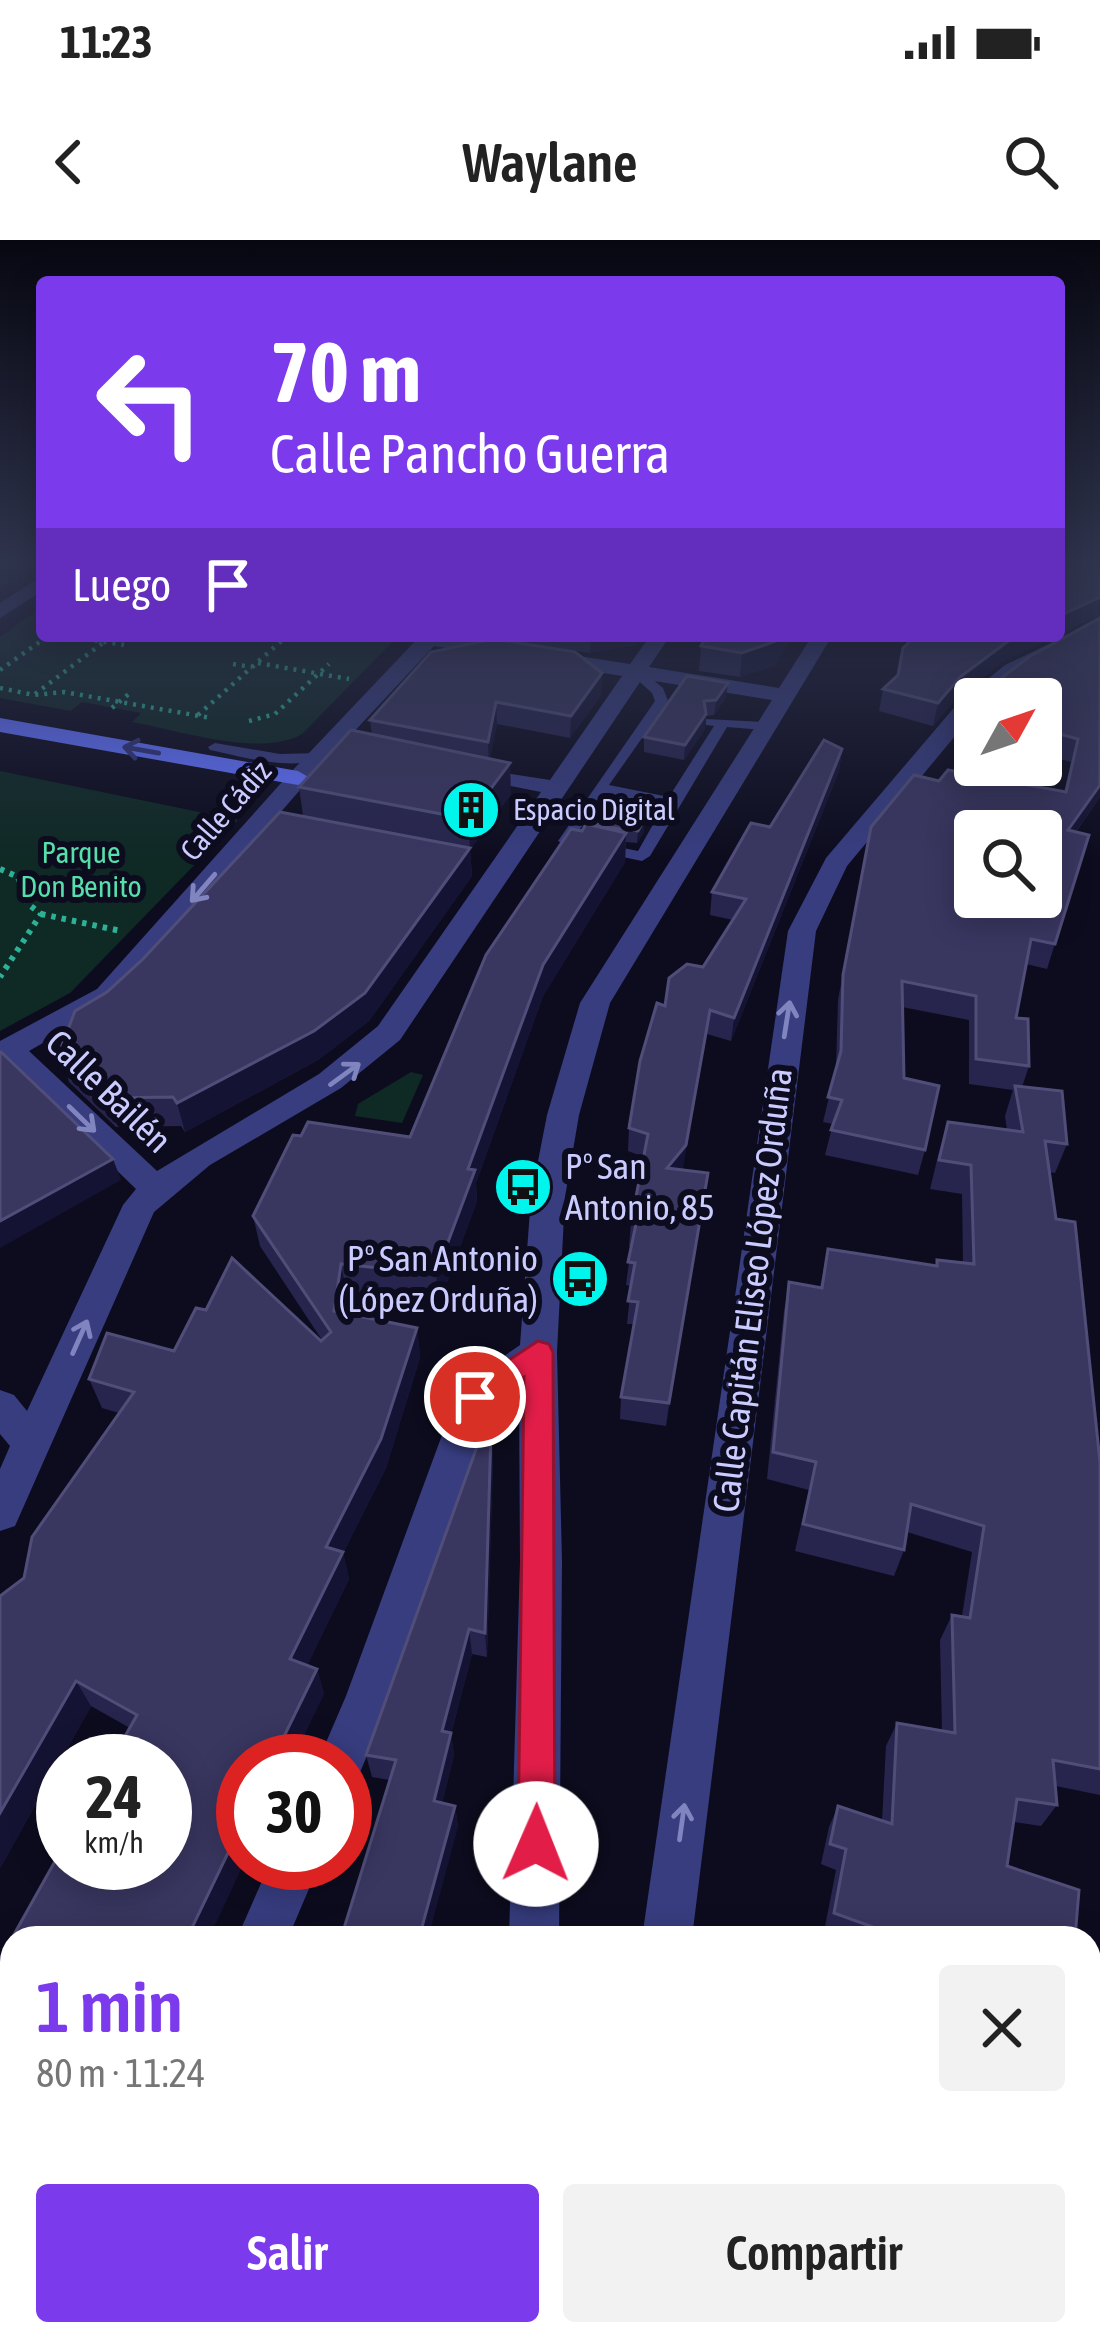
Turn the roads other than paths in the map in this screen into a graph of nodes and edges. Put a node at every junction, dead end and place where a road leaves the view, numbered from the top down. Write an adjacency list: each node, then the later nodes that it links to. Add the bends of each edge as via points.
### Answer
1 (409, 662): 11 (street, Calle Cádiz)
2 (581, 662): 6 (street)
3 (641, 662): 6 (street)
4 (805, 662): 7 (street)
5 (1028, 662): 29 (street, Calle Capitán Eliseo López Orduña, one-way to 5, via 802,931 835,864 966,708)
6 (635, 671): 7 (street); 13 (street); 14 (lane, via 662,701)
7 (774, 710): 15 (lane, via 712,728); 21 (street, via 595,1003 548,1196)
8 (0, 724): 16 (street, one-way to 8)
9 (0, 746): 16 (street)
10 (214, 747): 11 (lane, via 280,758)
11 (333, 751): 16 (street, Calle Cádiz)
12 (442, 766): 13 (street)
13 (556, 788): 20 (street, one-way to 13, via 354,1069 389,1034 491,867)
14 (600, 788): 15 (lane); 17 (lane)
15 (673, 802): 17 (lane, via 642,856 565,841)
16 (280, 807): 19 (street, Calle Cádiz, one-way to 19, via 107,995)
17 (574, 827): 18 (lane)
18 (600, 832)
19 (4, 1052): 20 (street, Calle Bailén, one-way to 20)
20 (156, 1189): 23 (street, one-way to 20, via 140,1205)
21 (538, 1352): 25 (street, via 475,1397); 28 (street)
22 (0, 1406): 23 (street)
23 (32, 1444): 24 (street)
24 (0, 1514)
25 (353, 1734)
26 (283, 1890): 27 (street)
27 (267, 1926)
28 (535, 1926)
29 (669, 1926)

